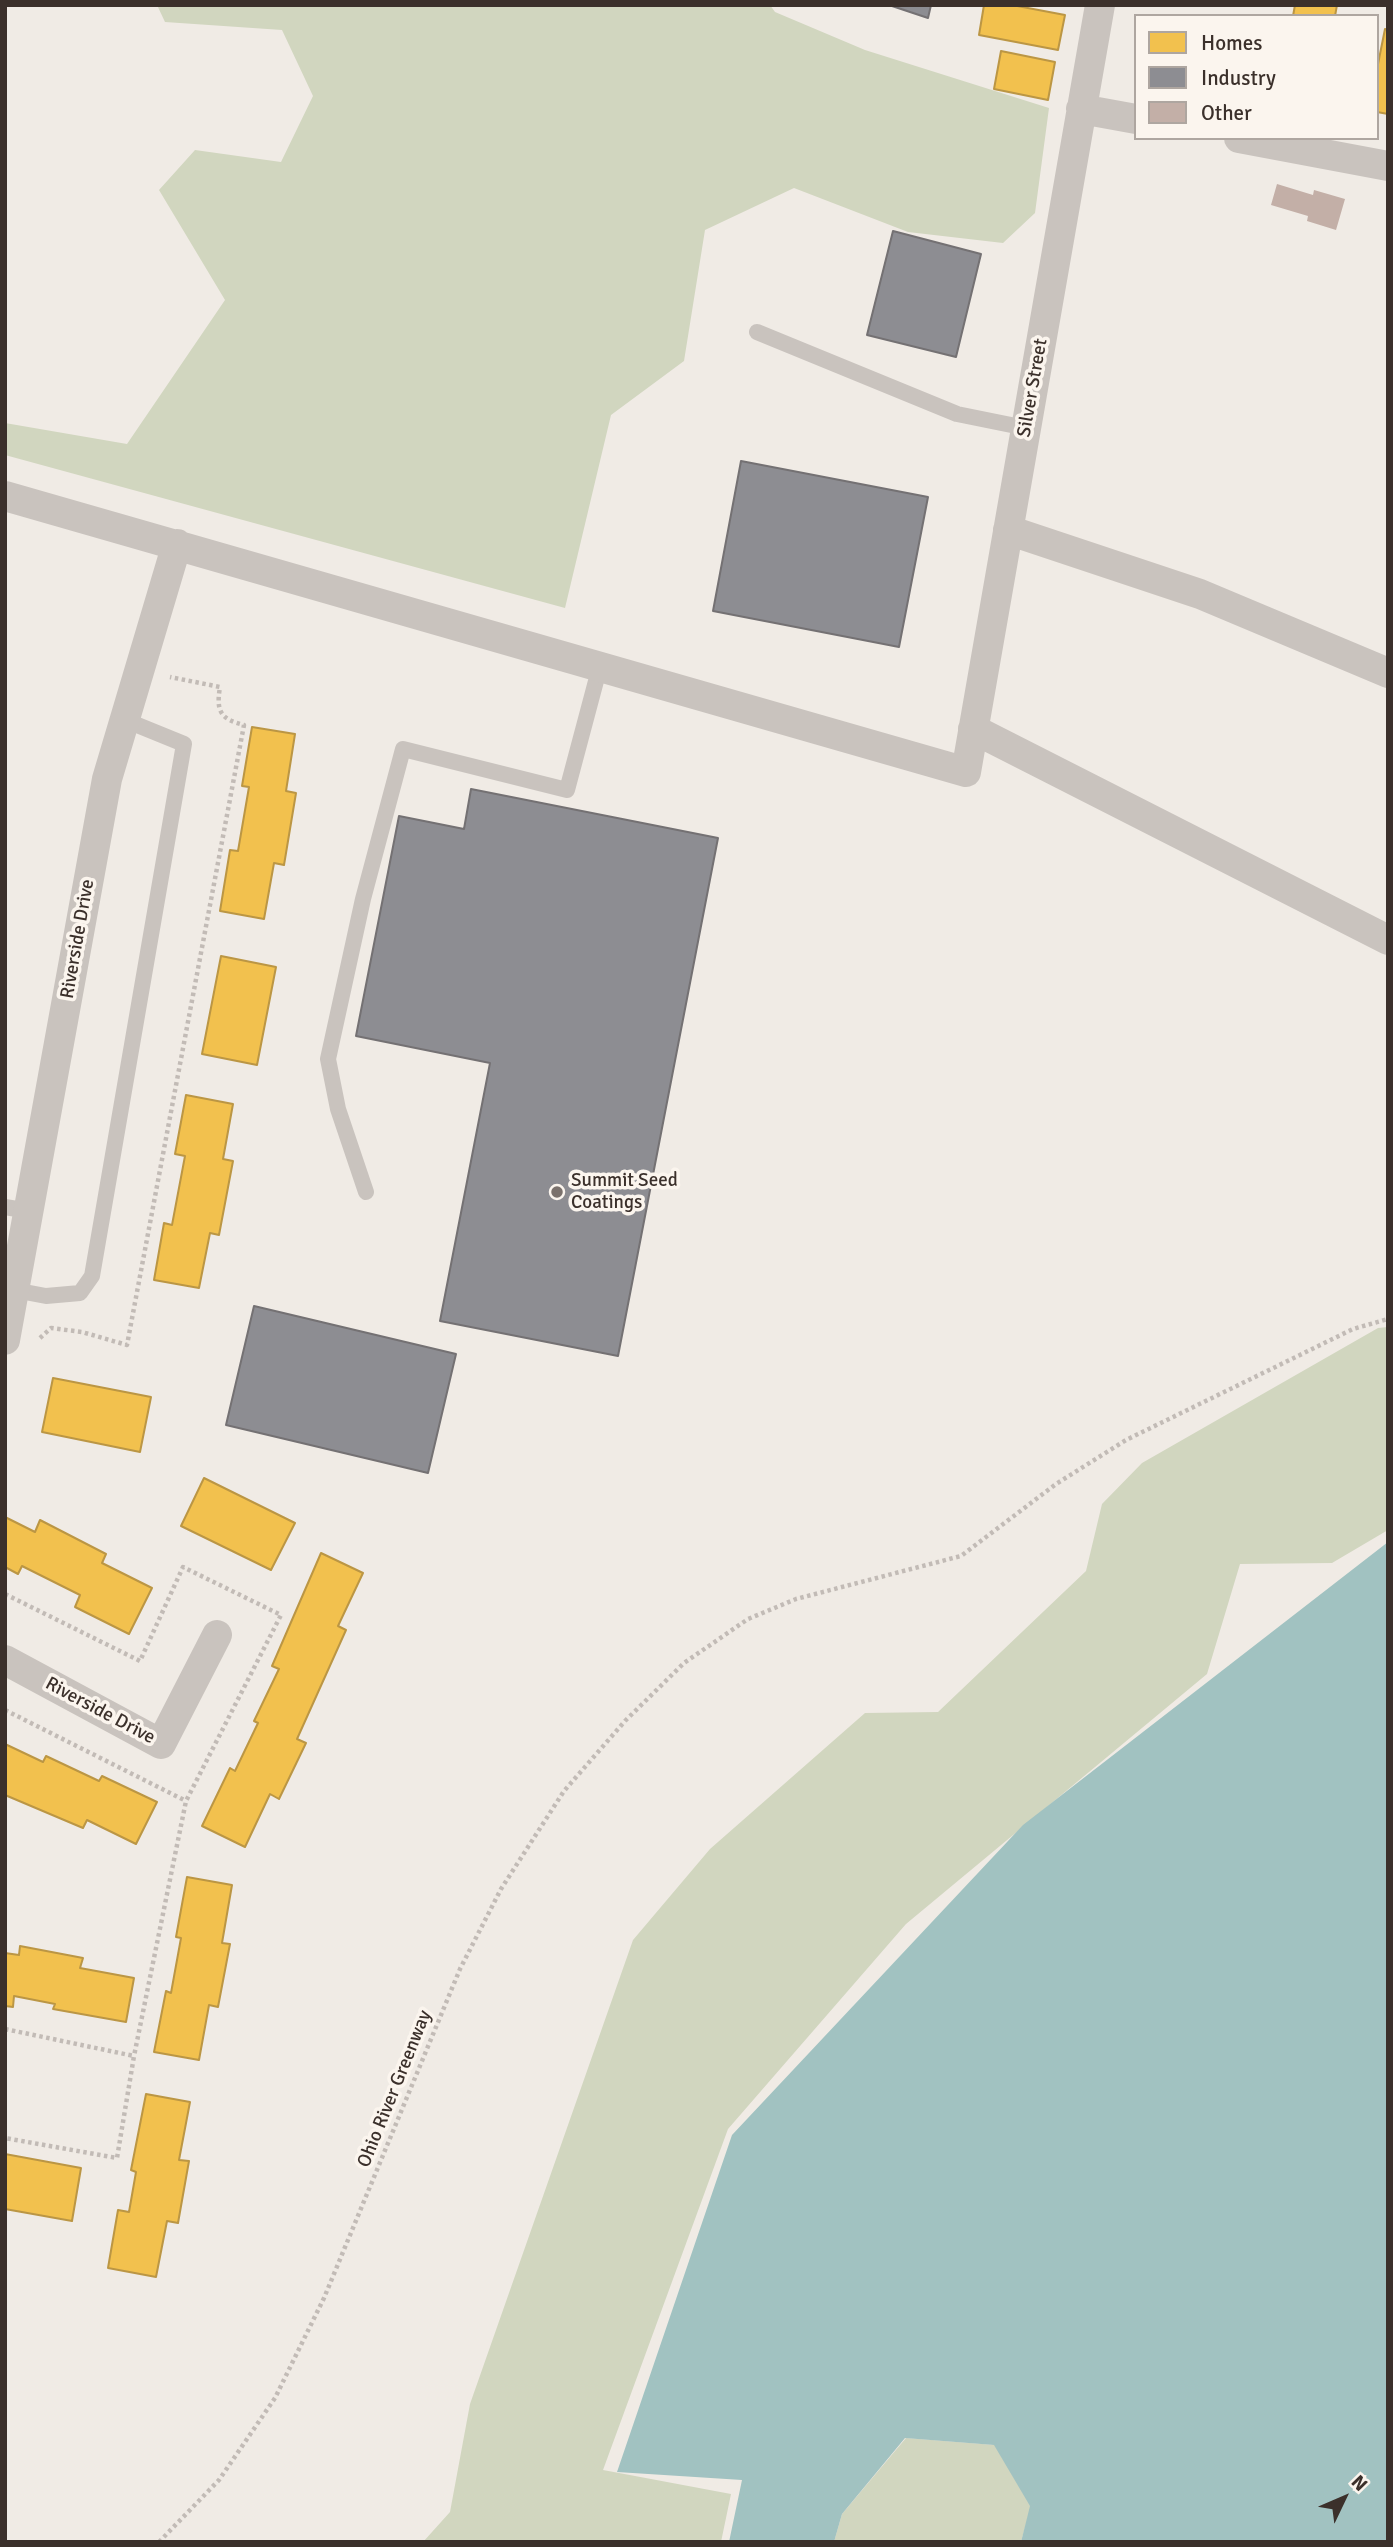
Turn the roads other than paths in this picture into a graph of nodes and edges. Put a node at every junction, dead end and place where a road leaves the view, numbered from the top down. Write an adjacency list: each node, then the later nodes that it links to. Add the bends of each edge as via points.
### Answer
1 (1100, 5): 2 (street, Silver Street)
2 (1082, 109): 3 (street); 7 (street, Silver Street)
3 (1134, 119)
4 (1249, 140): 5 (street)
5 (1388, 166)
6 (757, 332): 7 (lane, via 957,414)
7 (1026, 428): 9 (street, Silver Street)
8 (5, 496): 10 (street)
9 (1008, 530): 12 (street, via 1200,594); 14 (street, Silver Street)
10 (177, 544): 11 (street); 13 (street, Riverside Drive)
11 (600, 666): 14 (street, Silver Street, via 966,772); 16 (lane, via 567,790 403,749 363,899 328,1059 338,1109)
12 (1388, 673)
13 (125, 720): 17 (street, Riverside Drive, via 107,779); 18 (lane, via 184,744 92,1276 80,1293 46,1296)
14 (973, 729): 15 (street)
15 (1388, 940)
16 (366, 1192)
17 (17, 1209): 18 (street, Riverside Drive)
18 (14, 1290): 19 (street, Riverside Drive)
19 (5, 1340)
20 (217, 1635): 21 (street, Riverside Drive, via 161,1744)
21 (5, 1660)

